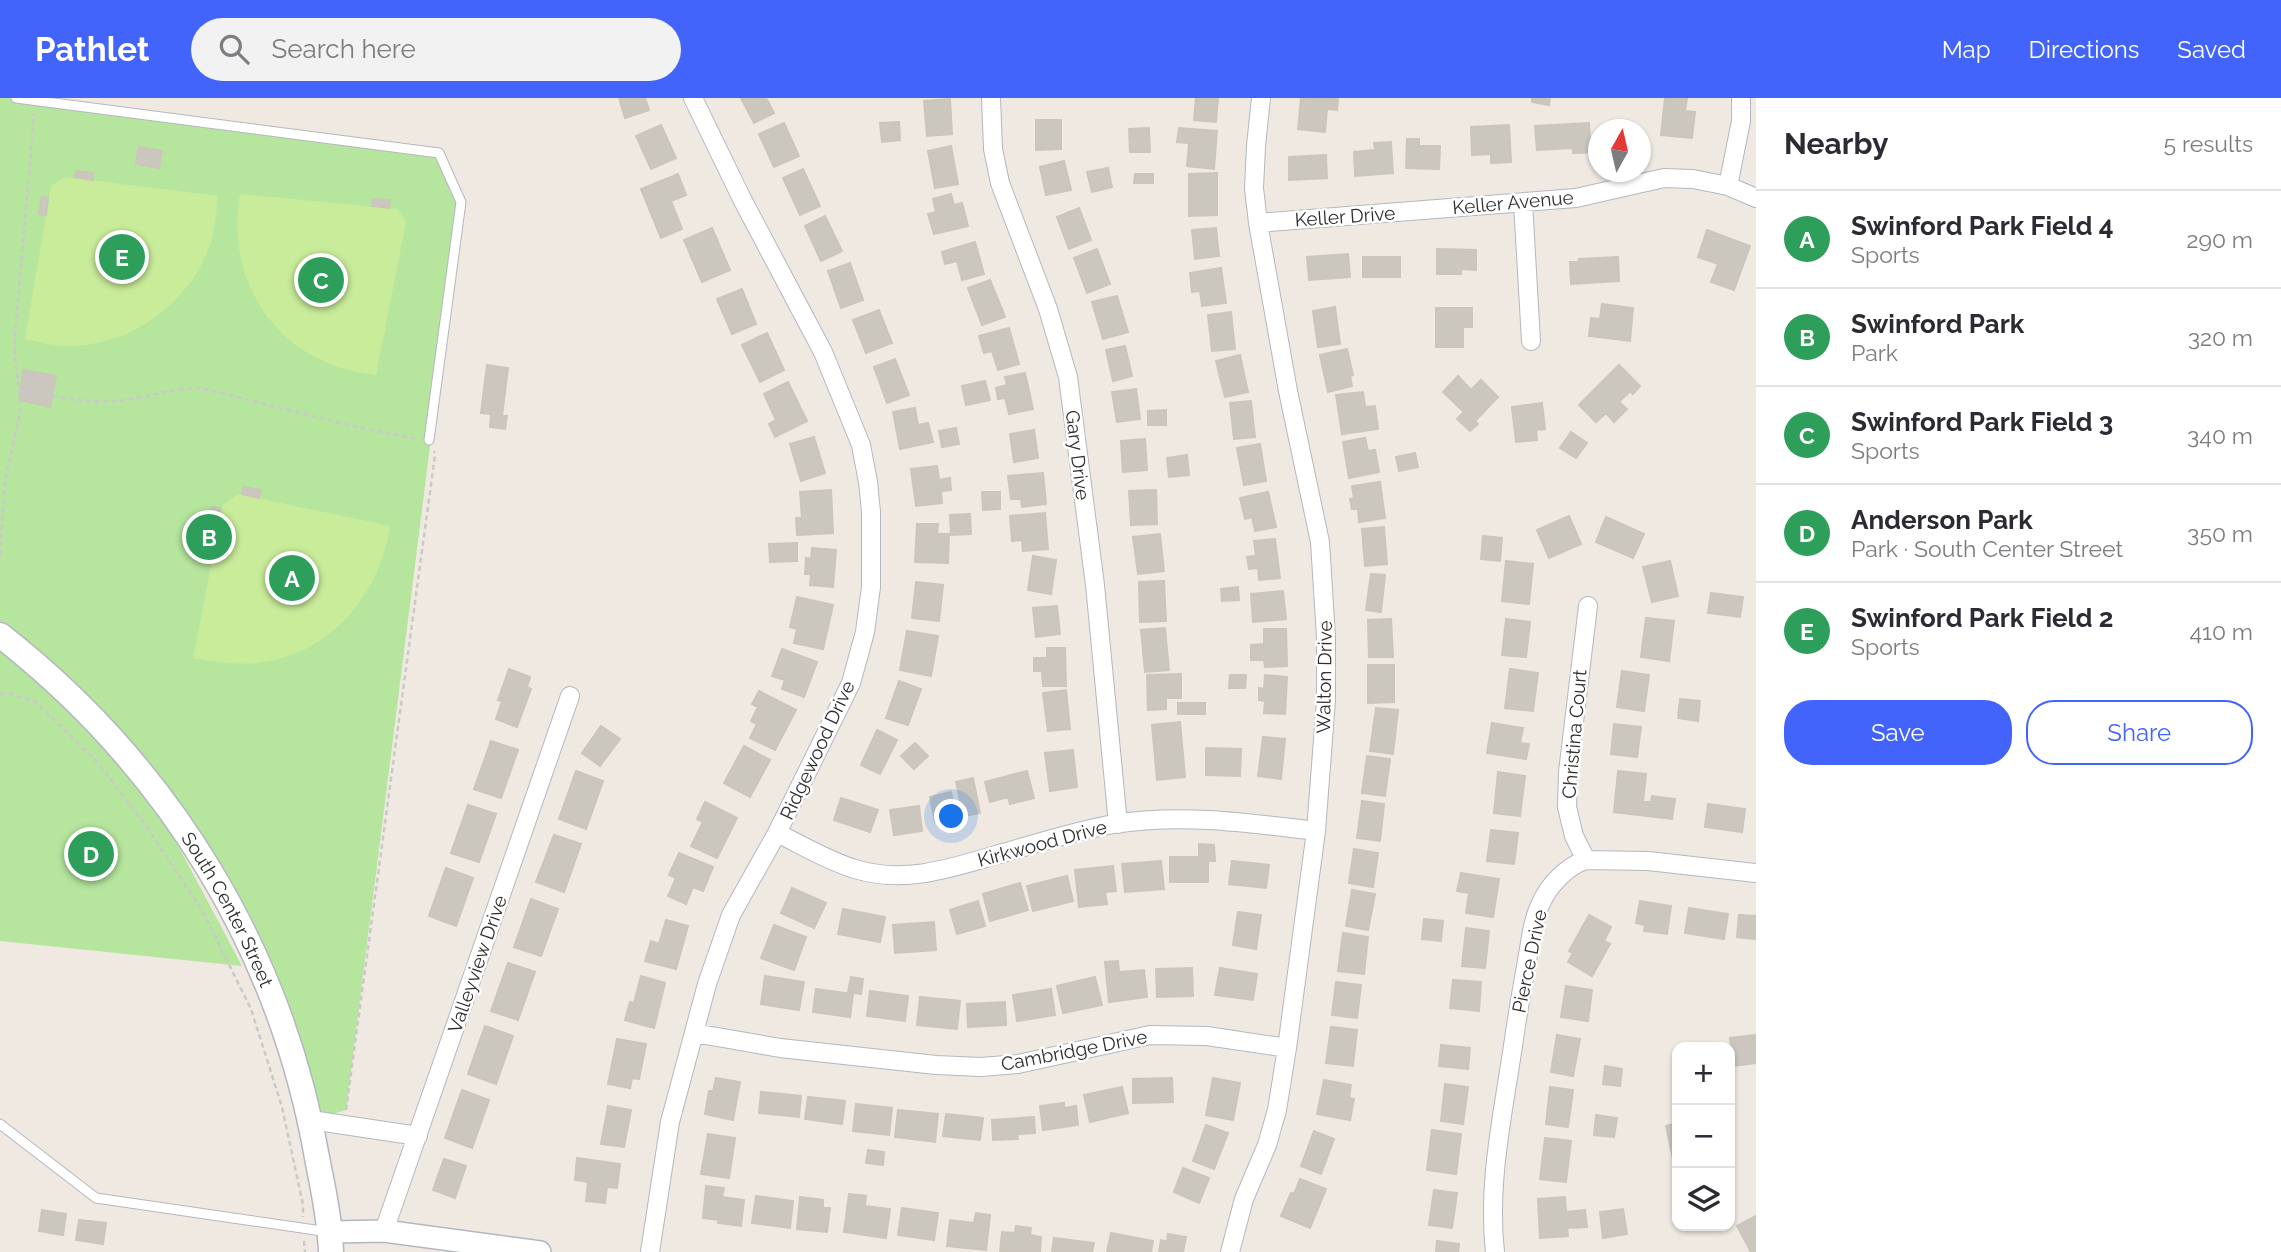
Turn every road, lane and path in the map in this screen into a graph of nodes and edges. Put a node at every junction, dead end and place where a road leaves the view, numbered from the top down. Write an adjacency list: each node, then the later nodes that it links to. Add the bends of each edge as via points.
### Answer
1 (16, 98): 6 (lane)
2 (693, 98): 22 (street, Ridgewood Drive, via 822,352 861,445 869,482 872,565 865,632 847,690)
3 (991, 98): 20 (street, Gary Drive, via 1000,183 1048,309 1068,377 1095,586)
4 (1261, 98): 11 (street, Walton Drive, via 1254,188)
5 (1741, 98): 7 (street)
6 (36, 101): 13 (path, via 14,347); 14 (lane, via 439,153 461,202)
7 (1728, 186): 8 (street, Keller Avenue); 9 (street, Keller Avenue, via 1664,178 1576,198)
8 (1756, 198)
9 (1523, 202): 10 (street, Keller Avenue); 12 (street)
10 (1432, 209): 11 (street, Keller Drive)
11 (1258, 223): 21 (street, Walton Drive, via 1320,542 1326,700)
12 (1531, 341)
13 (19, 390): 14 (path, via 118,401 200,388); 15 (path, via 21,408 5,481)
14 (429, 440): 29 (path, via 435,455)
15 (0, 555)
16 (1588, 606): 23 (street, Christina Court, via 1567,807)
17 (0, 635): 27 (main road, South Center Street, via 39,664 100,724 188,835 230,905 267,982 293,1052)
18 (0, 694): 31 (path, via 36,702 98,763 202,912 251,1009 278,1095)
19 (570, 696): 30 (street, Valleyview Drive)
20 (1118, 824): 21 (street, Kirkwood Drive, via 1233,821); 22 (street, Kirkwood Drive, via 916,875 855,869)
21 (1316, 831): 26 (street, Walton Drive)
22 (777, 833): 25 (street, Ridgewood Drive, via 731,915)
23 (1586, 860): 24 (street); 38 (street, Pierce Drive, via 1559,877 1547,892 1534,924 1495,1173)
24 (1756, 873)
25 (694, 1033): 26 (street, Cambridge Drive, via 780,1048 981,1067 1018,1064 1150,1035 1207,1036); 36 (street, Ridgewood Drive, via 670,1122)
26 (1287, 1048): 37 (street, Walton Drive, via 1270,1133 1244,1199)
27 (311, 1120): 29 (street); 33 (main road, South Center Street)
28 (0, 1124): 31 (lane, via 96,1198)
29 (342, 1125): 30 (street)
30 (418, 1136): 32 (street, Valleyview Drive)
31 (304, 1228): 33 (lane); 34 (path)
32 (384, 1231): 33 (street); 35 (street)
33 (331, 1242)
34 (305, 1252)
35 (540, 1252)
36 (650, 1252)
37 (1230, 1252)
38 (1495, 1252)

